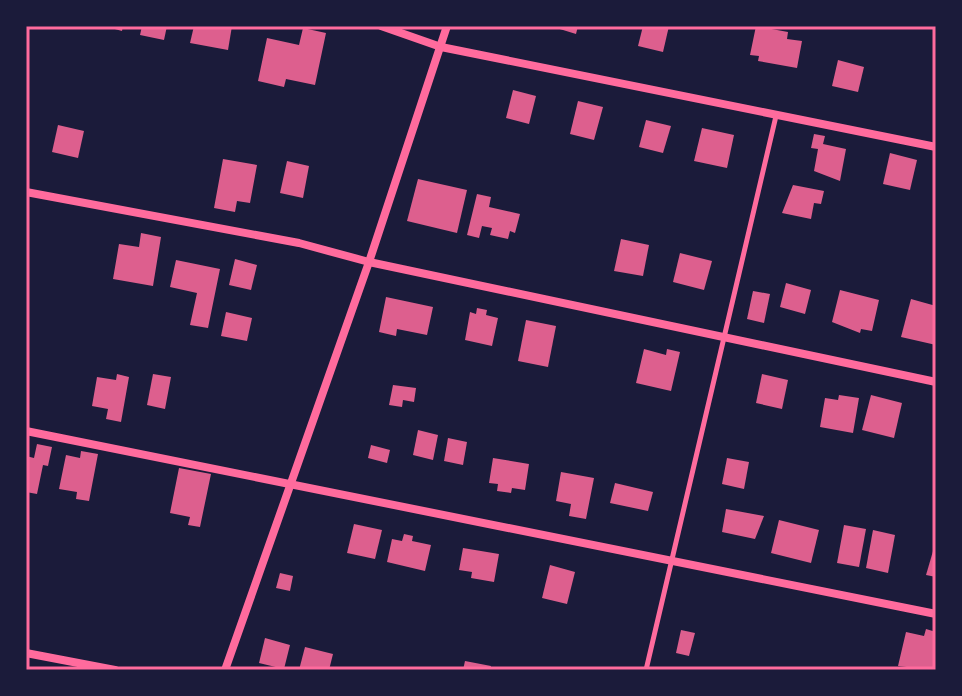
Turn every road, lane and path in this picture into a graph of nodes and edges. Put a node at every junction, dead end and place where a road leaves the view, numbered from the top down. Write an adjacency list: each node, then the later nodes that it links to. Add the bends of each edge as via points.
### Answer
1 (381, 26): 3 (street)
2 (447, 26): 3 (street)
3 (441, 47): 4 (street); 7 (street)
4 (777, 115): 5 (street); 8 (lane)
5 (936, 147)
6 (26, 192): 7 (street, via 299,243)
7 (369, 262): 8 (street); 11 (street)
8 (724, 337): 9 (street); 12 (lane)
9 (936, 382)
10 (26, 431): 11 (street)
11 (289, 483): 12 (street); 16 (street)
12 (671, 561): 13 (street); 17 (lane)
13 (936, 614)
14 (26, 653): 15 (street)
15 (115, 670)
16 (225, 670)
17 (646, 670)

